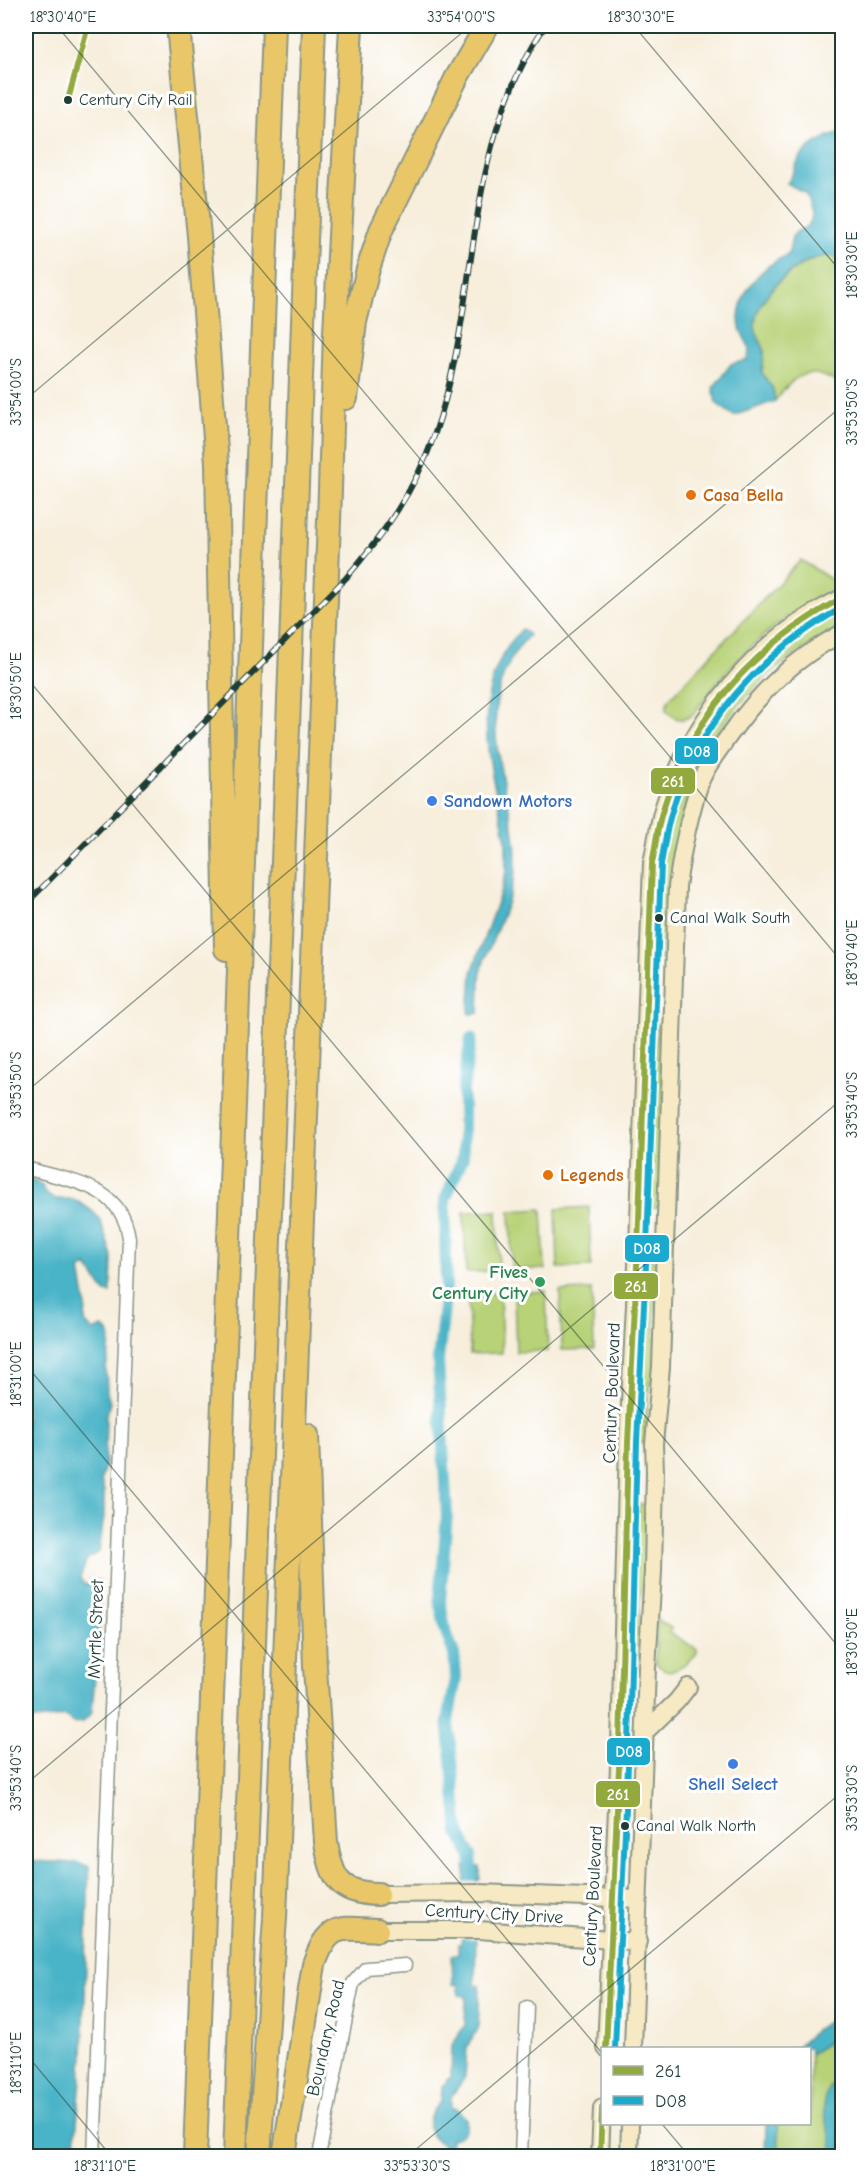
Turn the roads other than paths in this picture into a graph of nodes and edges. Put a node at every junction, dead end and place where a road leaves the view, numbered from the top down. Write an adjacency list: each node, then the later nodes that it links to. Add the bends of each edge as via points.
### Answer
1 (178, 26): 11 (highway, via 217,463 226,984)
2 (274, 26): 11 (highway)
3 (314, 26): 30 (highway)
4 (351, 26): 8 (highway)
5 (478, 26): 7 (highway)
6 (488, 26): 7 (highway)
7 (457, 77): 8 (highway, via 381,230 368,269 355,322 339,488)
8 (329, 521): 13 (highway)
9 (843, 598): 17 (main road, Century Boulevard, via 776,640 721,699 684,755 663,809 652,863)
10 (843, 633): 15 (main road, via 818,646 778,677 737,724 702,778 681,853)
11 (233, 1134): 29 (highway)
12 (26, 1168): 28 (street, Myrtle Street, via 101,1193 120,1211 129,1238)
13 (302, 1206): 16 (highway, via 315,1667 326,1842 330,1865 339,1882 355,1891); 31 (highway, via 275,1918)
14 (688, 1687): 15 (main road)
15 (645, 1732): 18 (main road)
16 (381, 1894): 17 (main road, Century City Drive)
17 (613, 1898): 18 (main road, Century City Drive); 20 (main road, Century Boulevard)
18 (639, 1899): 21 (main road)
19 (380, 1930): 20 (main road, Century City Drive, via 479,1930); 32 (highway, via 338,1930 322,1944 314,1964)
20 (612, 1940): 21 (main road, Century City Drive); 24 (main road, Century Boulevard)
21 (638, 1942): 25 (main road)
22 (405, 1965): 33 (street, Boundary Road, via 366,1968 353,1983)
23 (526, 2007): 34 (street)
24 (606, 2047)
25 (633, 2047)
26 (602, 2125): 35 (main road)
27 (630, 2125): 36 (main road)
28 (94, 2157)
29 (195, 2157)
30 (235, 2157)
31 (259, 2157)
32 (284, 2157)
33 (319, 2157)
34 (522, 2157)
35 (600, 2157)
36 (628, 2157)

